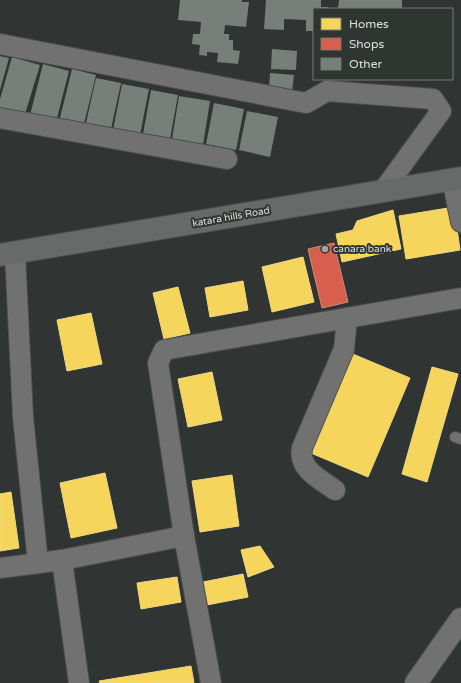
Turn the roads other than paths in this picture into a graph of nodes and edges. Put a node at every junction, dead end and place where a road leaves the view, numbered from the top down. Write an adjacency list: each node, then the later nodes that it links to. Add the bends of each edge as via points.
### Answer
1 (0, 44): 5 (street, via 306,103 327,91 433,99 441,111)
2 (0, 118): 3 (street)
3 (227, 159)
4 (456, 178): 5 (main road, katara hills Road); 6 (street)
5 (383, 191): 7 (main road, katara hills Road)
6 (461, 222)
7 (7, 254): 13 (street)
8 (461, 298): 9 (street)
9 (347, 318): 10 (street, via 344,349 301,453 301,459 308,470); 11 (street, via 164,350 158,363)
10 (335, 490)
11 (184, 536): 12 (street); 17 (street)
12 (62, 560): 13 (street); 16 (street)
13 (38, 563): 14 (street)
14 (0, 568)
15 (461, 619): 18 (street)
16 (79, 683)
17 (212, 683)
18 (416, 683)

